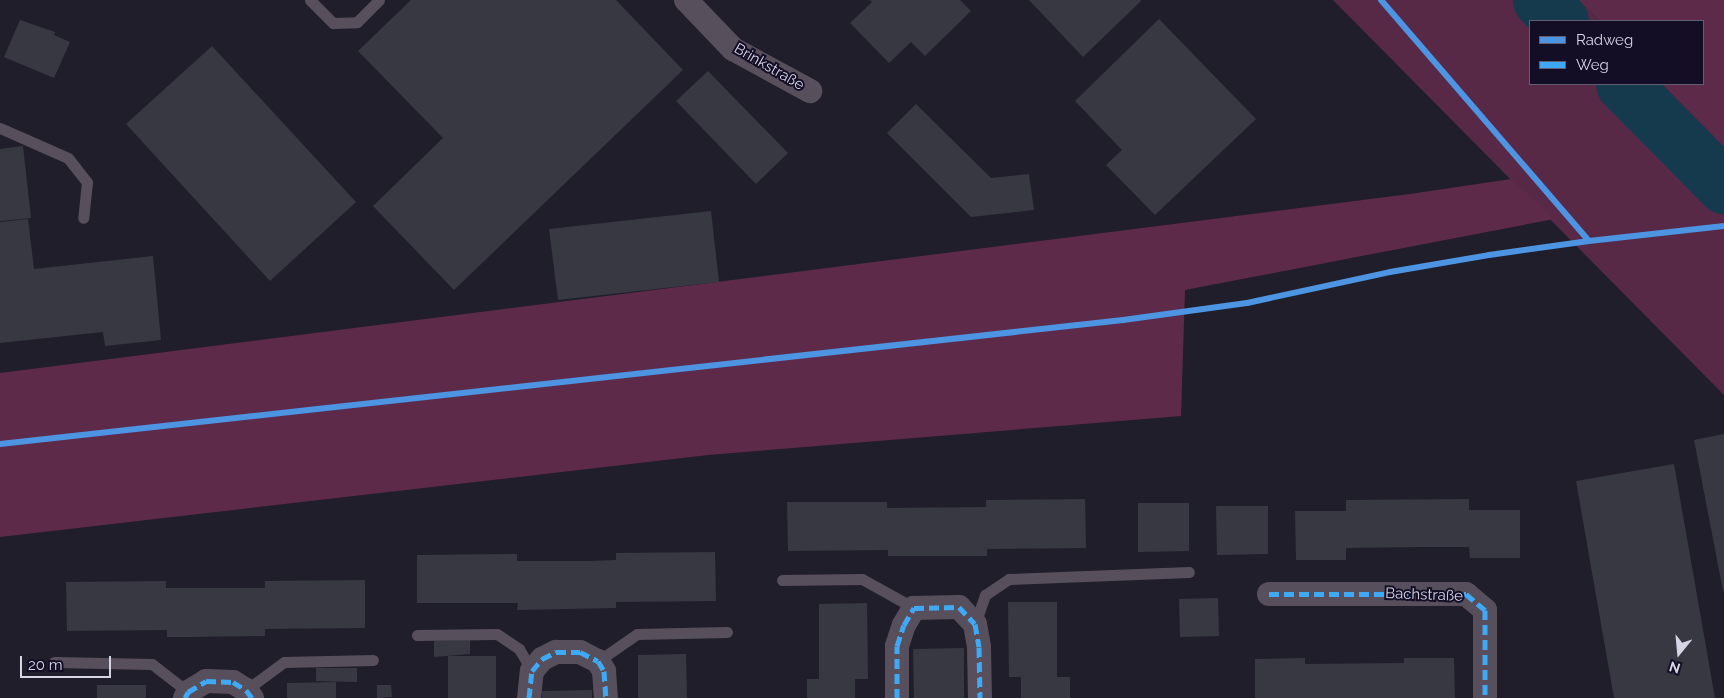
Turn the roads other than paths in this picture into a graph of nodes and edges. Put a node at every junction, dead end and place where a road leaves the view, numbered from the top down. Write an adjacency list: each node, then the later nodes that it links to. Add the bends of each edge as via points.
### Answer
1 (310, 0): 2 (lane, via 333,23 357,22)
2 (379, 0)
3 (686, 0): 4 (street, Brinkstraße, via 733,49)
4 (810, 91)
5 (0, 128): 6 (lane, via 68,158 87,182)
6 (83, 218)
7 (1189, 572): 11 (lane, via 1009,579 985,595)
8 (782, 580): 10 (lane, via 862,579)
9 (1269, 594): 24 (street, Bachstraße, via 1466,594 1485,610)
10 (914, 608): 11 (street, via 958,607); 22 (street, via 897,646)
11 (975, 624): 23 (street)
12 (727, 632): 15 (lane, via 637,634)
13 (417, 635): 17 (lane, via 497,634 519,649)
14 (374, 660): 18 (lane, via 284,662)
15 (598, 661): 17 (street, via 580,652 556,652 542,659); 21 (street, via 604,671)
16 (54, 662): 19 (lane, via 152,664)
17 (532, 671): 20 (street)
18 (249, 694): 19 (street, via 233,682 206,681)
19 (187, 695)
20 (529, 698)
21 (606, 698)
22 (897, 698)
23 (980, 698)
24 (1485, 698)

